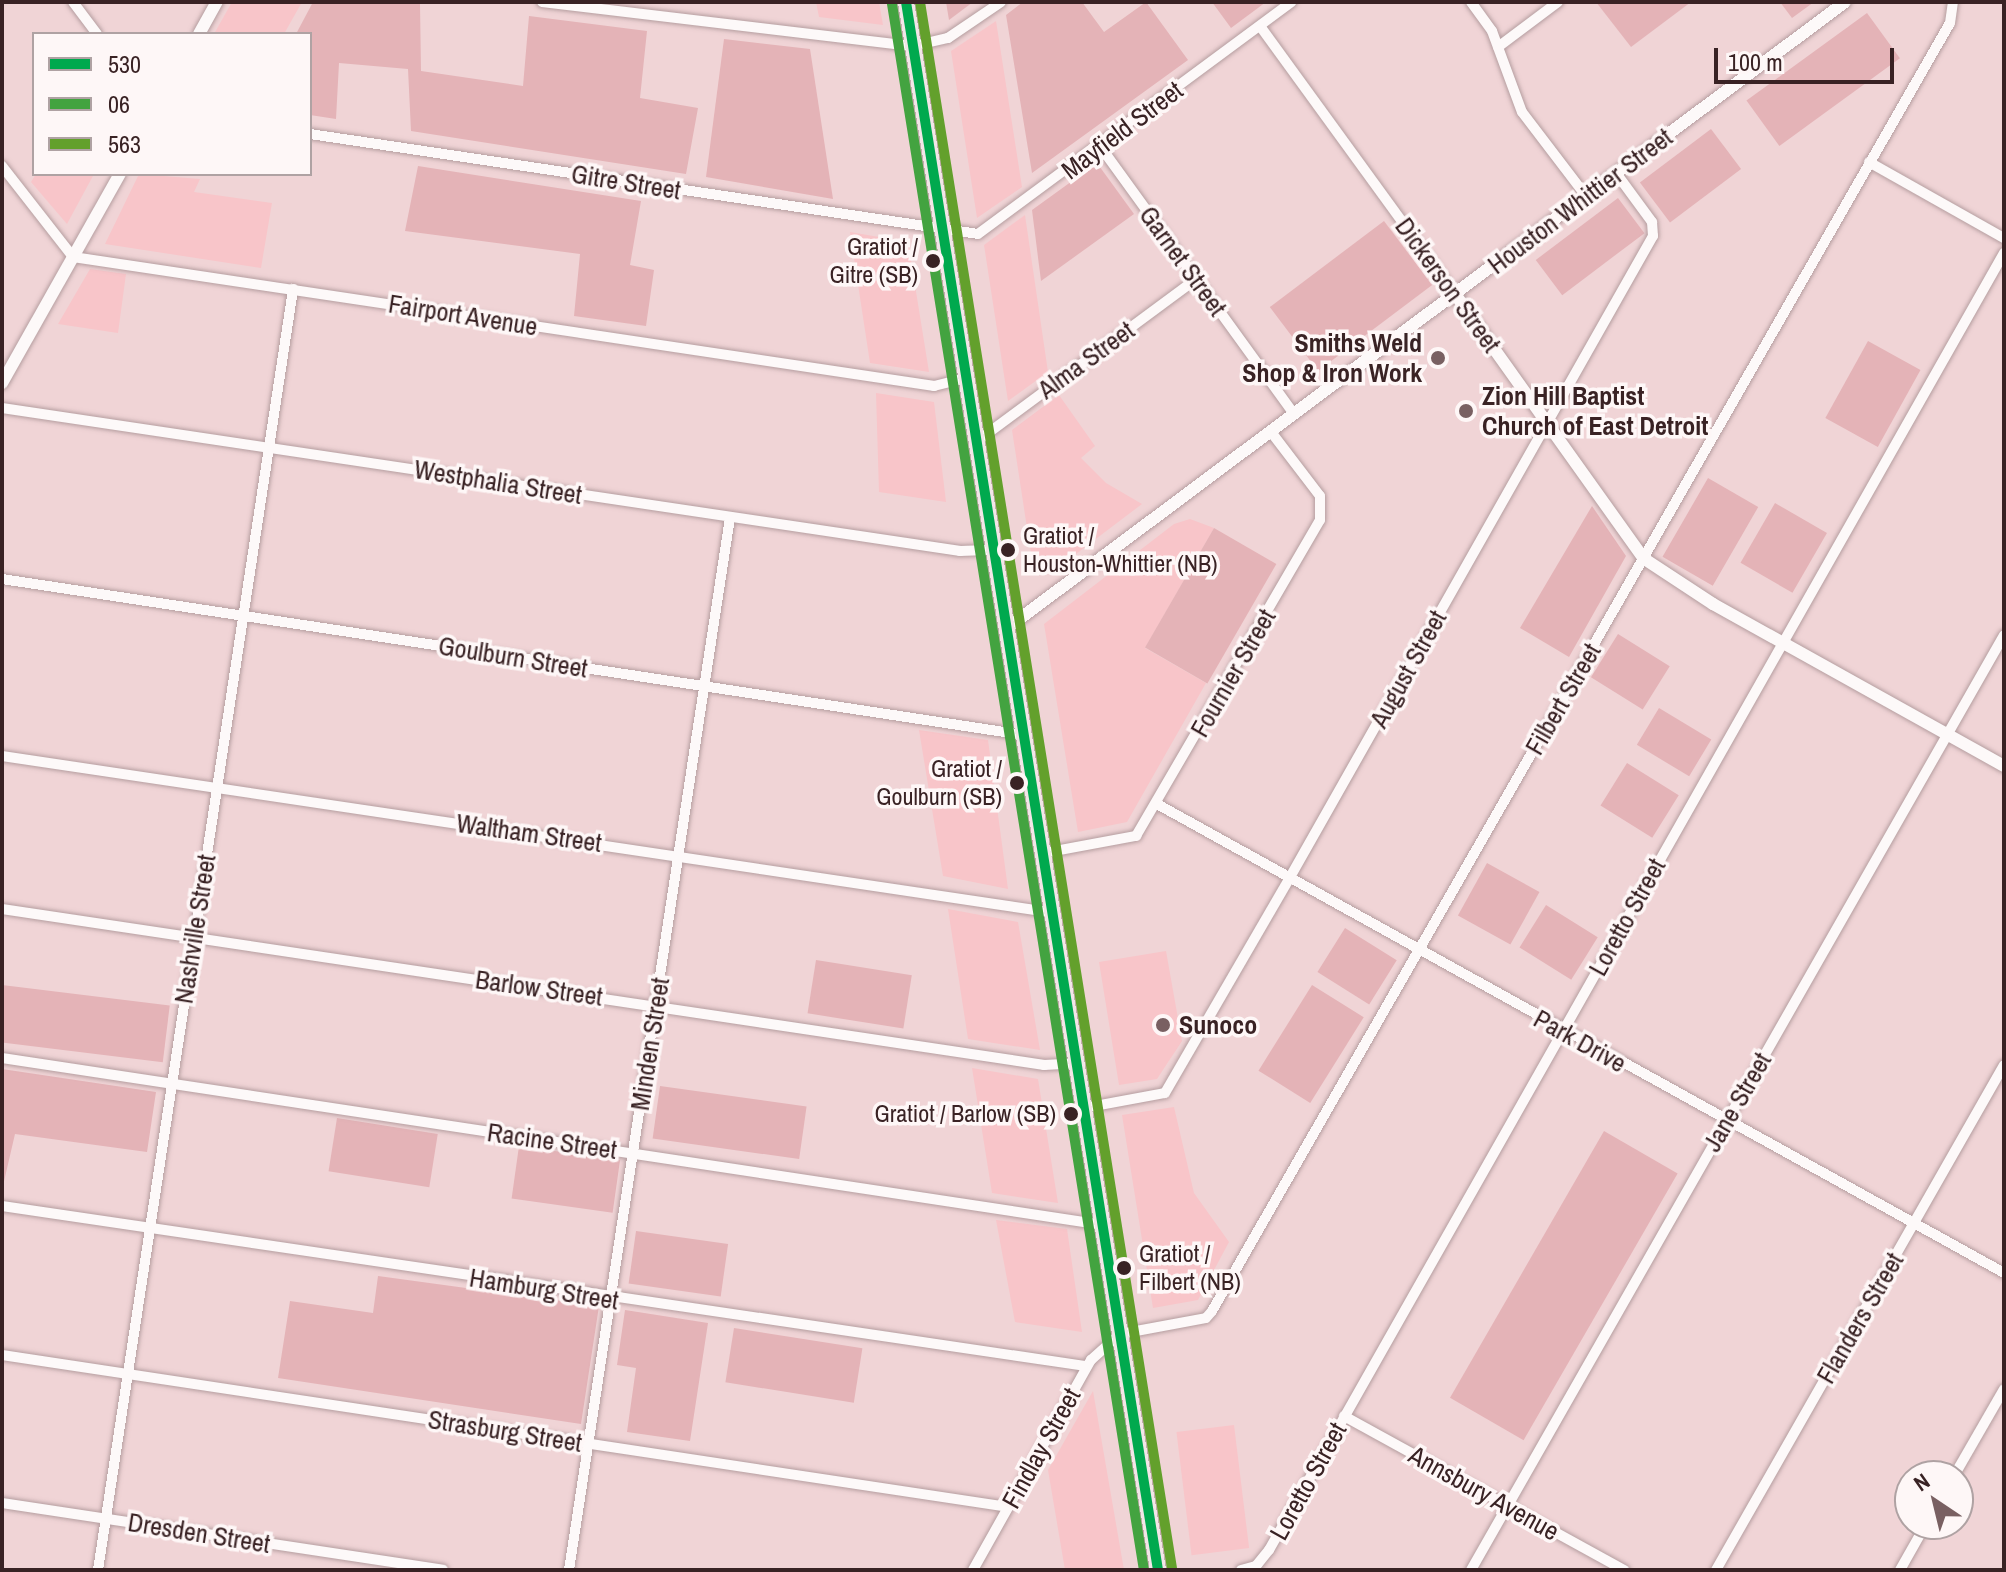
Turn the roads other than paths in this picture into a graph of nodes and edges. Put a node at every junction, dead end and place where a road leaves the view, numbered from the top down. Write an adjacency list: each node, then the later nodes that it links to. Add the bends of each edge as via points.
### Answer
1 (73, 2): 12 (street)
2 (217, 2): 13 (street)
3 (542, 2): 14 (street)
4 (906, 2): 14 (main road)
5 (1001, 2): 14 (street, via 948,38)
6 (1292, 2): 11 (street, Mayfield Street)
7 (1471, 2): 15 (street)
8 (1558, 2): 15 (street)
9 (1845, 2): 20 (street, Houston Whittier Street)
10 (1953, 2): 18 (street, Filbert Street, via 1950,23)
11 (1260, 26): 17 (street, Mayfield Street); 29 (street, Dickerson Street)
12 (96, 32)
13 (200, 32)
14 (913, 46): 23 (main road)
15 (1498, 47): 22 (street, via 1522,112)
16 (312, 134): 23 (street, Gitre Street)
17 (1100, 146): 23 (street, Mayfield Street, via 978,234); 27 (street, Garnet Street)
18 (1869, 162): 24 (street); 40 (street, Filbert Street)
19 (2, 166): 26 (street)
20 (1616, 173): 22 (street, Houston Whittier Street); 34 (street, August Street, via 1652,222 1653,236)
21 (119, 176): 26 (street)
22 (1586, 196): 29 (street, Houston Whittier Street)
23 (943, 230): 30 (main road)
24 (2004, 238)
25 (2004, 253): 45 (street, Loretto Street)
26 (73, 257): 28 (street, Fairport Avenue); 31 (street)
27 (1196, 279): 33 (street, Garnet Street); 36 (street, Alma Street)
28 (293, 289): 30 (street, Fairport Avenue, via 934,386); 37 (street, Nashville Street)
29 (1455, 294): 33 (street, Houston Whittier Street); 34 (street, Dickerson Street)
30 (965, 378): 36 (main road)
31 (2, 383)
32 (2, 408): 37 (street, Westphalia Street)
33 (1294, 414): 35 (street, Houston Whittier Street)
34 (1547, 424): 40 (street, Dickerson Street); 55 (street, August Street)
35 (1271, 432): 43 (street, Houston Whittier Street); 52 (street, Fournier Street, via 1320,496 1320,520)
36 (976, 442): 39 (main road)
37 (269, 448): 38 (street, Westphalia Street); 42 (street, Nashville Street)
38 (730, 518): 39 (street, Westphalia Street, via 960,551); 46 (street, Minden Street)
39 (994, 550): 43 (main road)
40 (1643, 558): 45 (street, Dickerson Street); 59 (street, Filbert Street)
41 (2, 579): 42 (street, Goulburn Street)
42 (240, 616): 46 (street, Goulburn Street); 51 (street, Nashville Street)
43 (1006, 629): 48 (main road)
44 (2004, 635): 47 (street, Jane Street)
45 (1781, 643): 47 (street, Dickerson Street); 61 (street, Loretto Street)
46 (701, 686): 48 (street, Goulburn Street); 54 (street, Minden Street)
47 (1947, 734): 50 (street, Dickerson Street); 67 (street, Jane Street)
48 (1024, 735): 53 (main road)
49 (2, 756): 51 (street, Waltham Street)
50 (2004, 766)
51 (217, 788): 54 (street, Waltham Street); 58 (street, Nashville Street)
52 (1157, 804): 53 (street, Fournier Street, via 1136,836); 55 (street, Park Drive)
53 (1044, 853): 57 (main road)
54 (678, 855): 57 (street, Waltham Street); 60 (street, Minden Street)
55 (1289, 879): 59 (street, Park Drive); 66 (street, August Street, via 1165,1093)
56 (2, 909): 58 (street, Barlow Street)
57 (1055, 913): 63 (main road)
58 (194, 938): 60 (street, Barlow Street); 65 (street, Nashville Street)
59 (1419, 952): 61 (street, Park Drive); 75 (street, Filbert Street, via 1212,1311 1206,1318)
60 (658, 1005): 63 (street, Barlow Street, via 1044,1065); 68 (street, Minden Street)
61 (1562, 1031): 67 (street, Park Drive); 80 (street, Loretto Street)
62 (2, 1058): 65 (street, Racine Street)
63 (1077, 1063): 66 (main road)
64 (2004, 1065): 70 (street, Flanders Street)
65 (172, 1084): 68 (street, Racine Street); 72 (street, Nashville Street)
66 (1084, 1108): 71 (main road)
67 (1726, 1120): 70 (street, Park Drive); 84 (street, Jane Street)
68 (633, 1153): 71 (street, Racine Street); 74 (street, Minden Street)
69 (2, 1206): 72 (street, Hamburg Street)
70 (1914, 1223): 73 (street, Park Drive); 96 (street, Flanders Street)
71 (1103, 1225): 75 (main road)
72 (150, 1229): 74 (street, Hamburg Street); 78 (street, Nashville Street)
73 (2004, 1273)
74 (611, 1299): 77 (street, Hamburg Street); 81 (street, Minden Street)
75 (1120, 1334): 77 (street, Findlay Street); 92 (main road)
76 (2, 1355): 78 (street, Strasburg Street)
77 (1086, 1366): 85 (street, Findlay Street)
78 (128, 1374): 81 (street, Strasburg Street); 86 (street, Nashville Street)
79 (2004, 1389): 82 (street)
80 (1344, 1416): 84 (street, Annsbury Avenue); 93 (street, Loretto Street, via 1264,1559)
81 (589, 1444): 85 (street, Strasburg Street); 90 (street, Minden Street)
82 (1963, 1460)
83 (2, 1503): 86 (street, Dresden Street)
84 (1507, 1506): 94 (street, Jane Street); 95 (street, Annsbury Avenue)
85 (1008, 1507): 91 (street, Findlay Street)
86 (105, 1519): 88 (street, Nashville Street); 89 (street, Dresden Street)
87 (1917, 1540): 97 (street)
88 (98, 1570)
89 (443, 1570)
90 (569, 1570)
91 (973, 1570)
92 (1158, 1570)
93 (1241, 1570)
94 (1471, 1570)
95 (1624, 1570)
96 (1716, 1570)
97 (1900, 1570)

